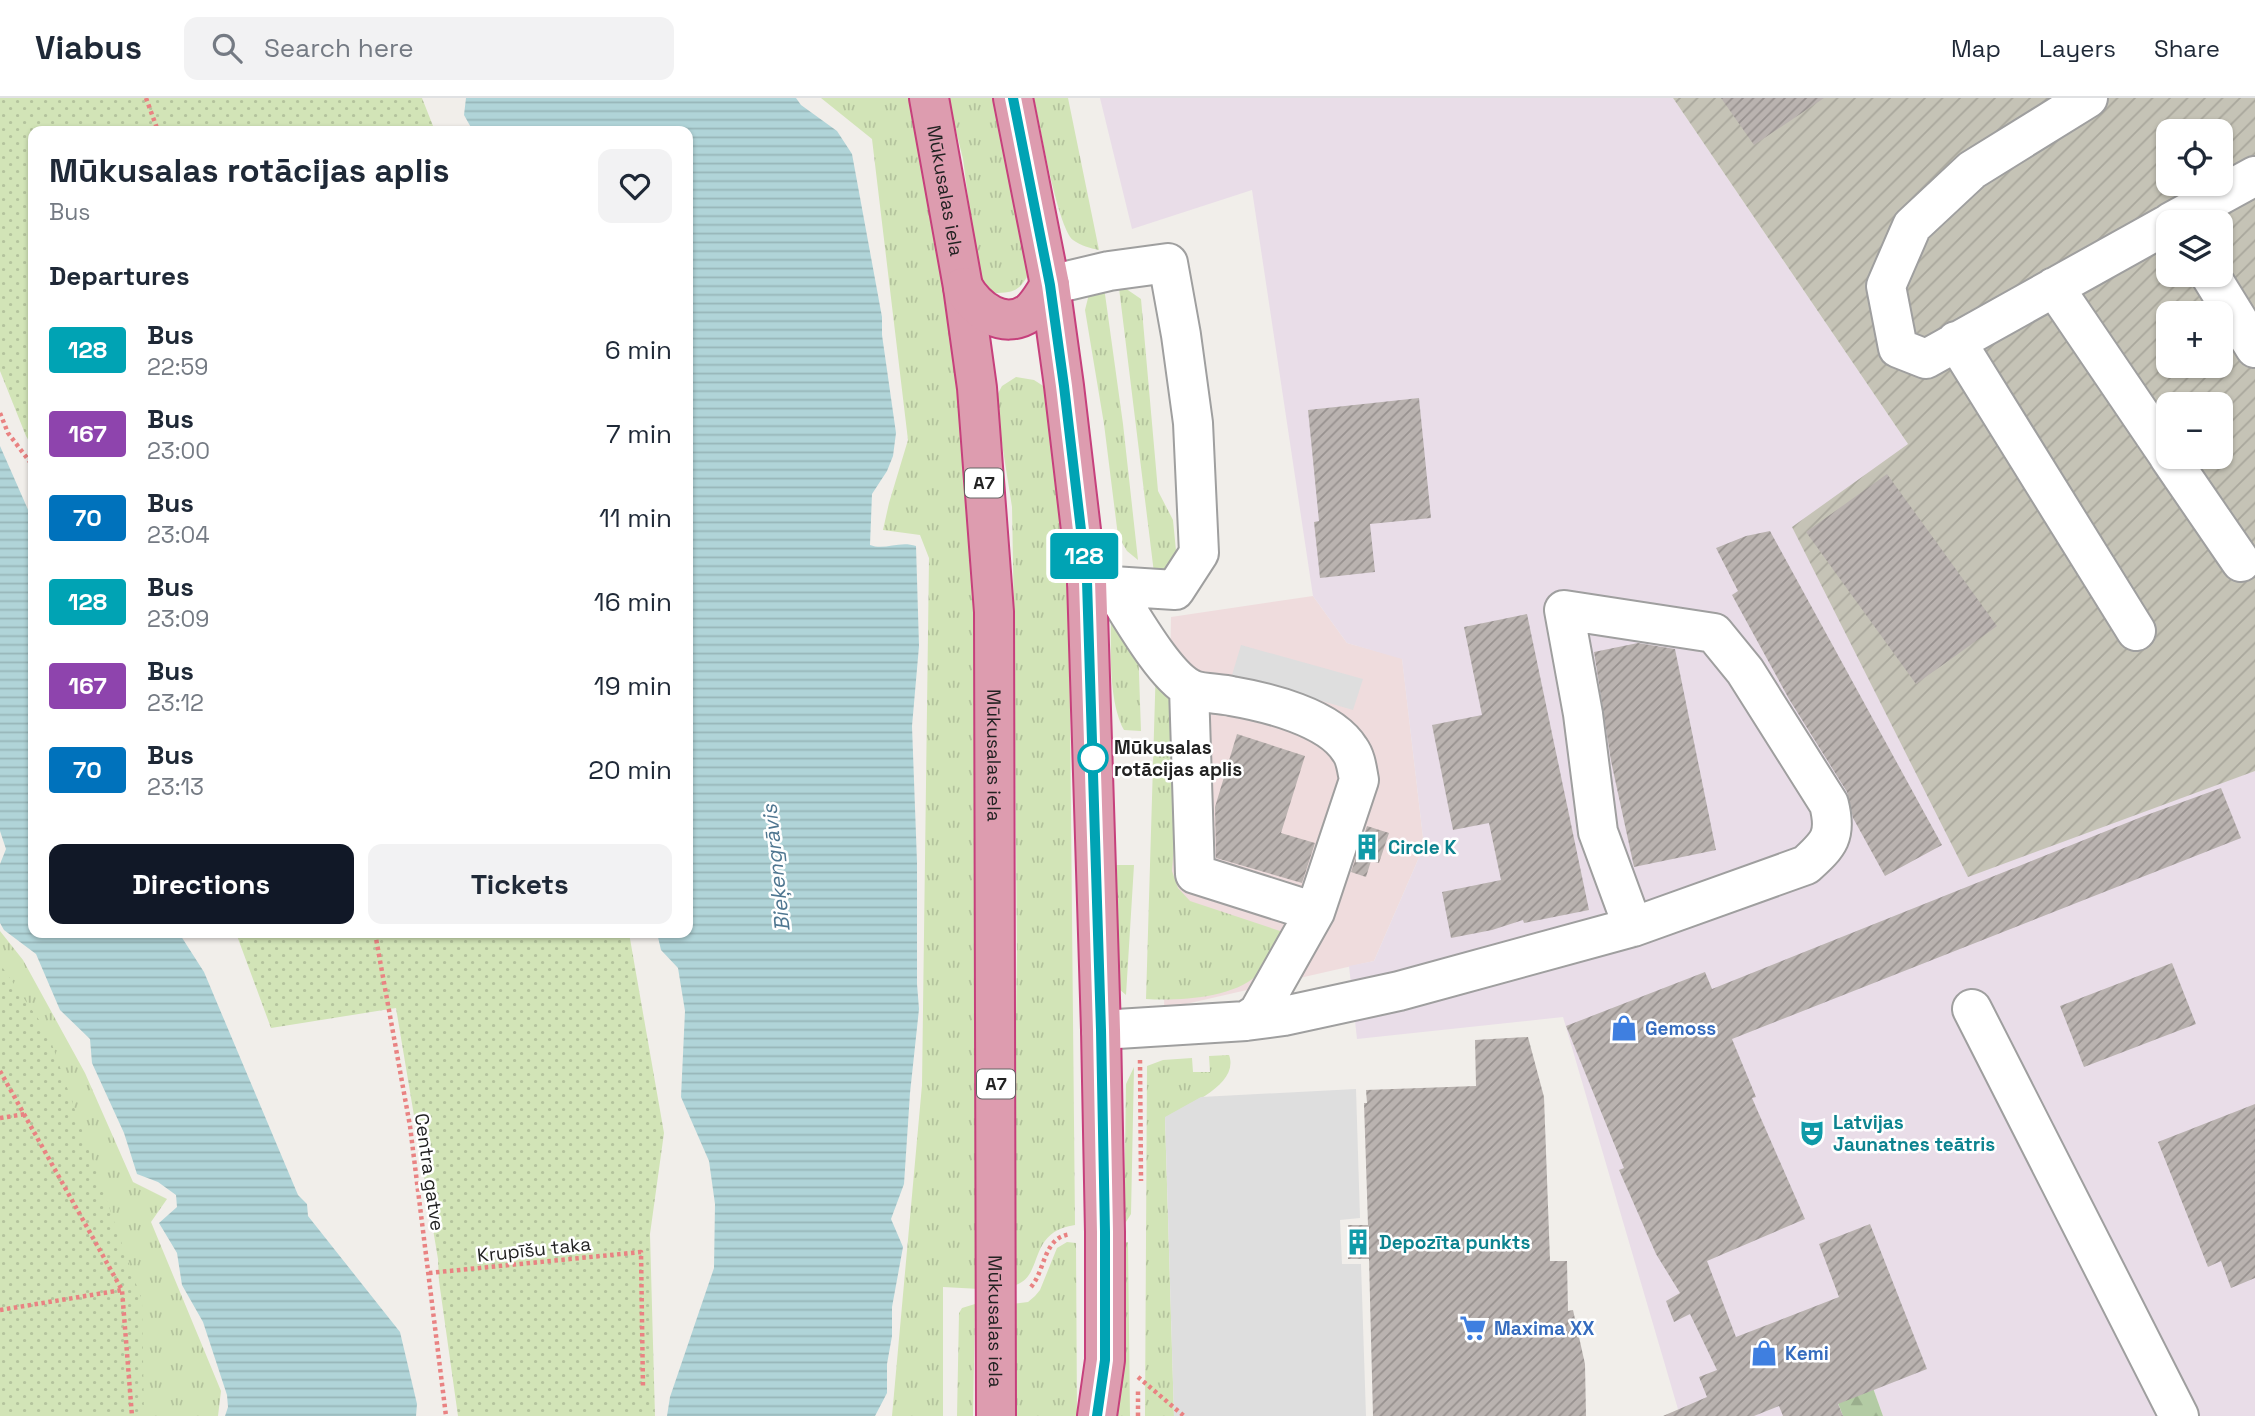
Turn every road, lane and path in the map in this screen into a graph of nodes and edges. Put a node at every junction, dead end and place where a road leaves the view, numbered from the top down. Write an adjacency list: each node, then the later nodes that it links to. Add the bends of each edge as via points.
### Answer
1 (146, 98): 5 (path)
2 (929, 98): 10 (highway, Mūkusalas iela / A7)
3 (1013, 98): 9 (highway)
4 (2088, 98): 13 (lane, via 1972,170 1912,226 1886,286 1898,348 1926,359)
5 (156, 126)
6 (2255, 176): 7 (lane)
7 (2194, 210)
8 (2156, 231): 11 (lane)
9 (1050, 285): 10 (highway, via 1028,313 1003,319 979,310); 20 (highway); 20 (lane, via 1168,263 1181,335 1193,423 1199,553 1175,590)
10 (963, 287): 35 (highway, Mūkusalas iela / A7, via 977,387 994,612)
11 (2054, 287): 13 (lane); 16 (lane)
12 (2217, 287): 14 (lane)
13 (1956, 341): 21 (lane)
14 (2255, 348)
15 (0, 413): 17 (path)
16 (2156, 437)
17 (28, 459)
18 (2178, 469): 19 (lane)
19 (2241, 562)
20 (1099, 583): 22 (lane, via 1160,661); 28 (highway)
21 (2136, 631)
22 (1189, 688): 23 (lane, via 1195,874); 23 (lane, via 1295,713 1324,726 1351,750 1359,780)
23 (1315, 912): 27 (lane, via 1258,1013)
24 (1633, 927): 24 (lane, via 1806,865 1825,848 1834,825 1829,804 1745,671 1714,633 1564,610 1598,832); 27 (lane, via 1399,992)
25 (376, 938): 33 (path, Centra gatve, via 410,1126)
26 (1972, 1009): 44 (lane)
27 (1246, 1021): 28 (lane)
28 (1101, 1030): 32 (highway)
29 (0, 1071): 30 (path)
30 (26, 1114): 31 (path); 34 (path)
31 (0, 1118)
32 (1105, 1232): 35 (path, via 1057,1238 1028,1290); 42 (highway, via 1105,1360)
33 (429, 1273): 38 (path, Krupīšu taka, via 641,1252); 40 (path, Centra gatve)
34 (122, 1290): 36 (path); 39 (path)
35 (997, 1296): 41 (highway, Mūkusalas iela / A7)
36 (0, 1310)
37 (1138, 1377): 43 (path)
38 (643, 1389)
39 (132, 1416)
40 (446, 1416)
41 (996, 1416)
42 (1097, 1416)
43 (1184, 1416)
44 (2179, 1416)

